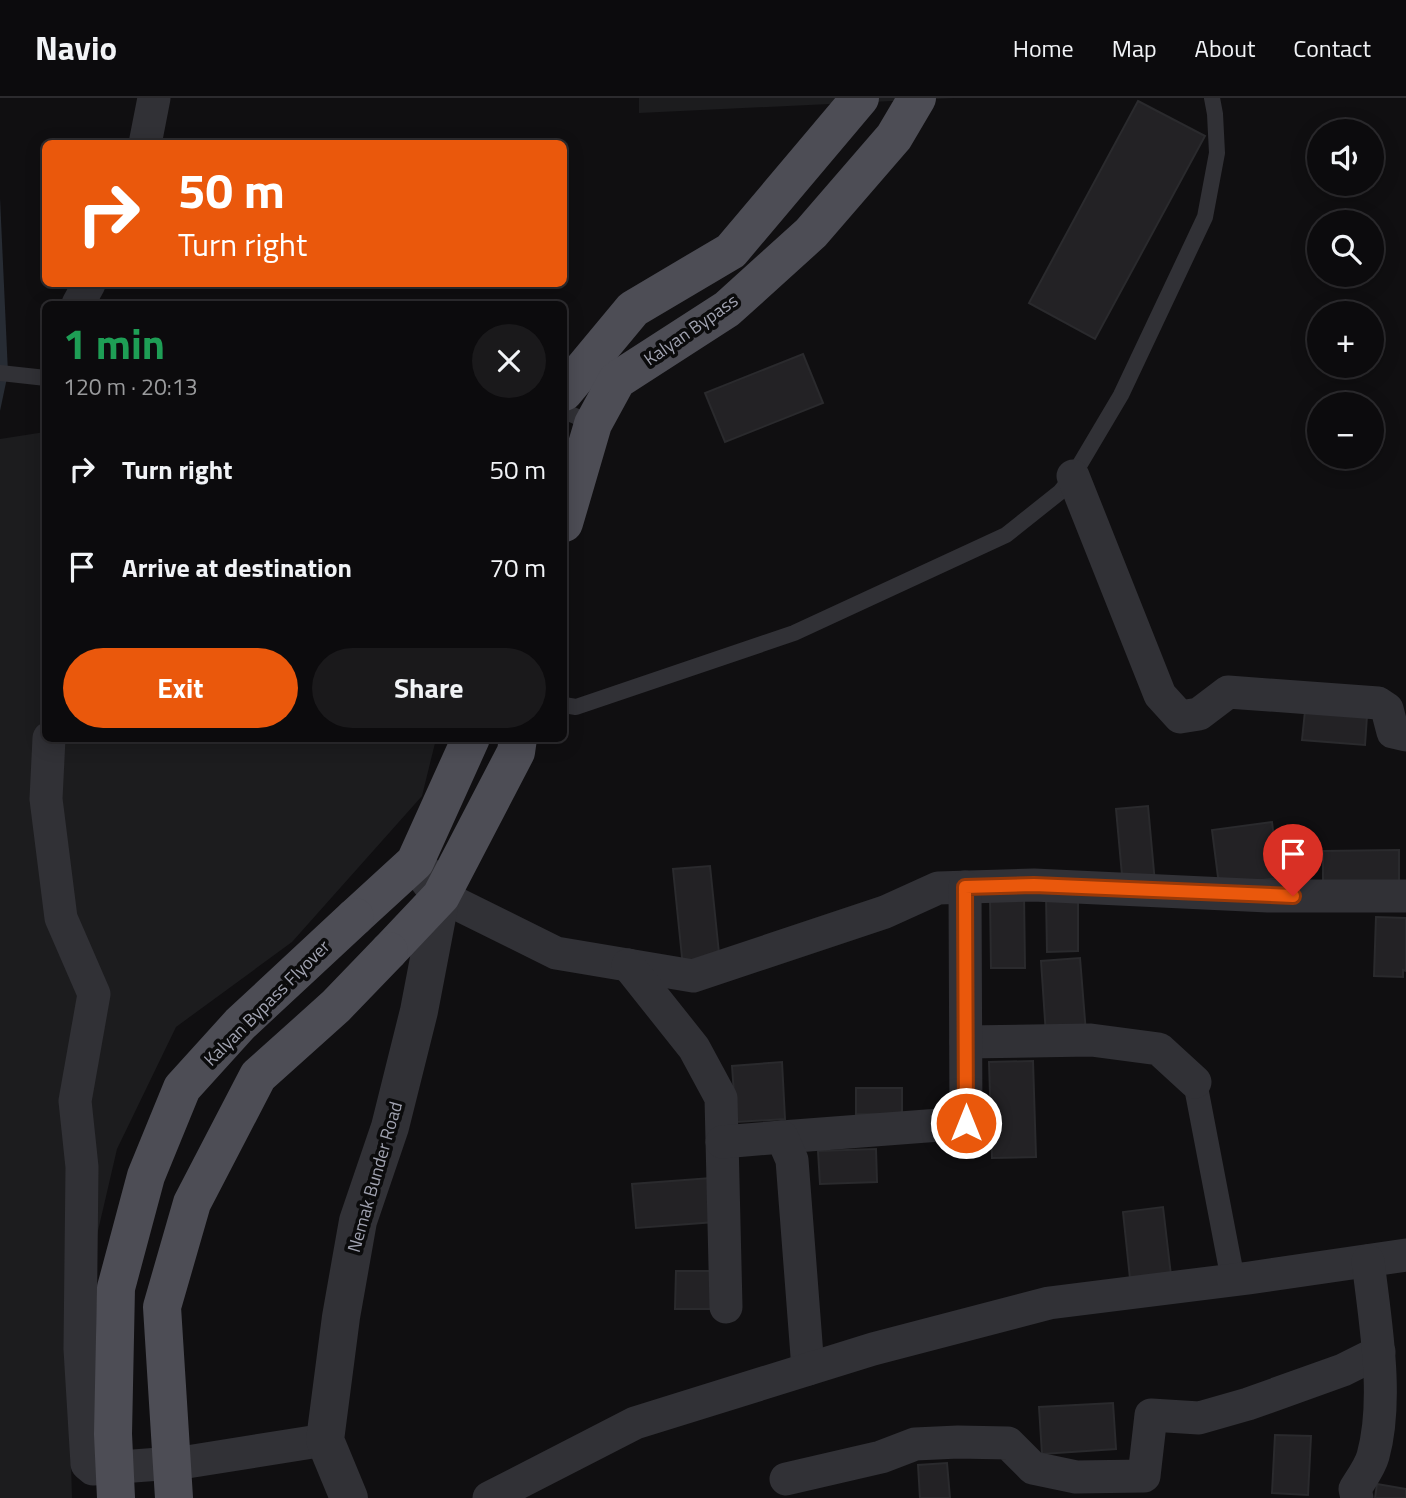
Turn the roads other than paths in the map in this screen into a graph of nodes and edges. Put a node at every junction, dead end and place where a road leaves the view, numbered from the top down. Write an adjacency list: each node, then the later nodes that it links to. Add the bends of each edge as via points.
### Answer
1 (154, 98): 5 (street)
2 (860, 98): 8 (main road, via 731,251 633,309)
3 (917, 98): 9 (main road, Kalyan Bypass, via 894,136 811,233 727,309 617,380)
4 (1212, 98): 10 (lane, via 1217,153 1205,217 1121,395)
5 (146, 140)
6 (0, 373): 7 (lane)
7 (42, 378)
8 (567, 388)
9 (578, 417): 11 (main road, Kalyan Bypass)
10 (1073, 476): 12 (lane, via 1006,535 794,633 576,708); 13 (street, via 1160,695 1180,717 1199,713 1228,692 1378,703 1387,709 1393,732)
11 (567, 500)
12 (567, 706)
13 (1406, 735)
14 (49, 742): 34 (street, via 47,799 61,918 94,994 75,1101 82,1167 80,1349 86,1464 93,1469)
15 (469, 742): 17 (main road)
16 (517, 742): 19 (main road)
17 (415, 862): 19 (street); 36 (main road, Kalyan Bypass Flyover, bridge, via 240,1024 183,1088 146,1176 116,1289)
18 (965, 887): 20 (street); 21 (street, via 938,888 885,912 692,976); 22 (street)
19 (441, 896): 21 (street, via 556,953); 33 (street, Nemak Bunder Road, via 390,1127 358,1221); 37 (main road, bridge, via 336,1006 258,1076 192,1203 162,1307)
20 (1406, 896)
21 (628, 965): 25 (street, via 694,1048 721,1098)
22 (966, 1042): 23 (street, via 1091,1041 1159,1049); 24 (street, via 966,1123)
23 (1195, 1082): 29 (street)
24 (782, 1137): 25 (street); 32 (street, via 792,1160)
25 (722, 1142): 30 (street)
26 (209, 1190): 34 (street, via 181,1288 180,1384)
27 (1406, 1255): 28 (street)
28 (1368, 1261): 29 (street); 31 (street)
29 (1233, 1280): 32 (street, via 1049,1303)
30 (726, 1307)
31 (1379, 1352): 35 (street, via 1343,1370 1199,1418 1151,1415 1144,1476 1076,1478 1033,1468 1008,1443 958,1442 915,1444 881,1457); 41 (street, via 1379,1414 1373,1458 1354,1489)
32 (808, 1370): 40 (street, via 635,1423)
33 (325, 1440): 34 (street); 39 (street, Nemak Bunder Road)
34 (187, 1462): 38 (street)
35 (786, 1479)
36 (116, 1498)
37 (174, 1498)
38 (189, 1498)
39 (349, 1498)
40 (489, 1498)
41 (1357, 1498)

